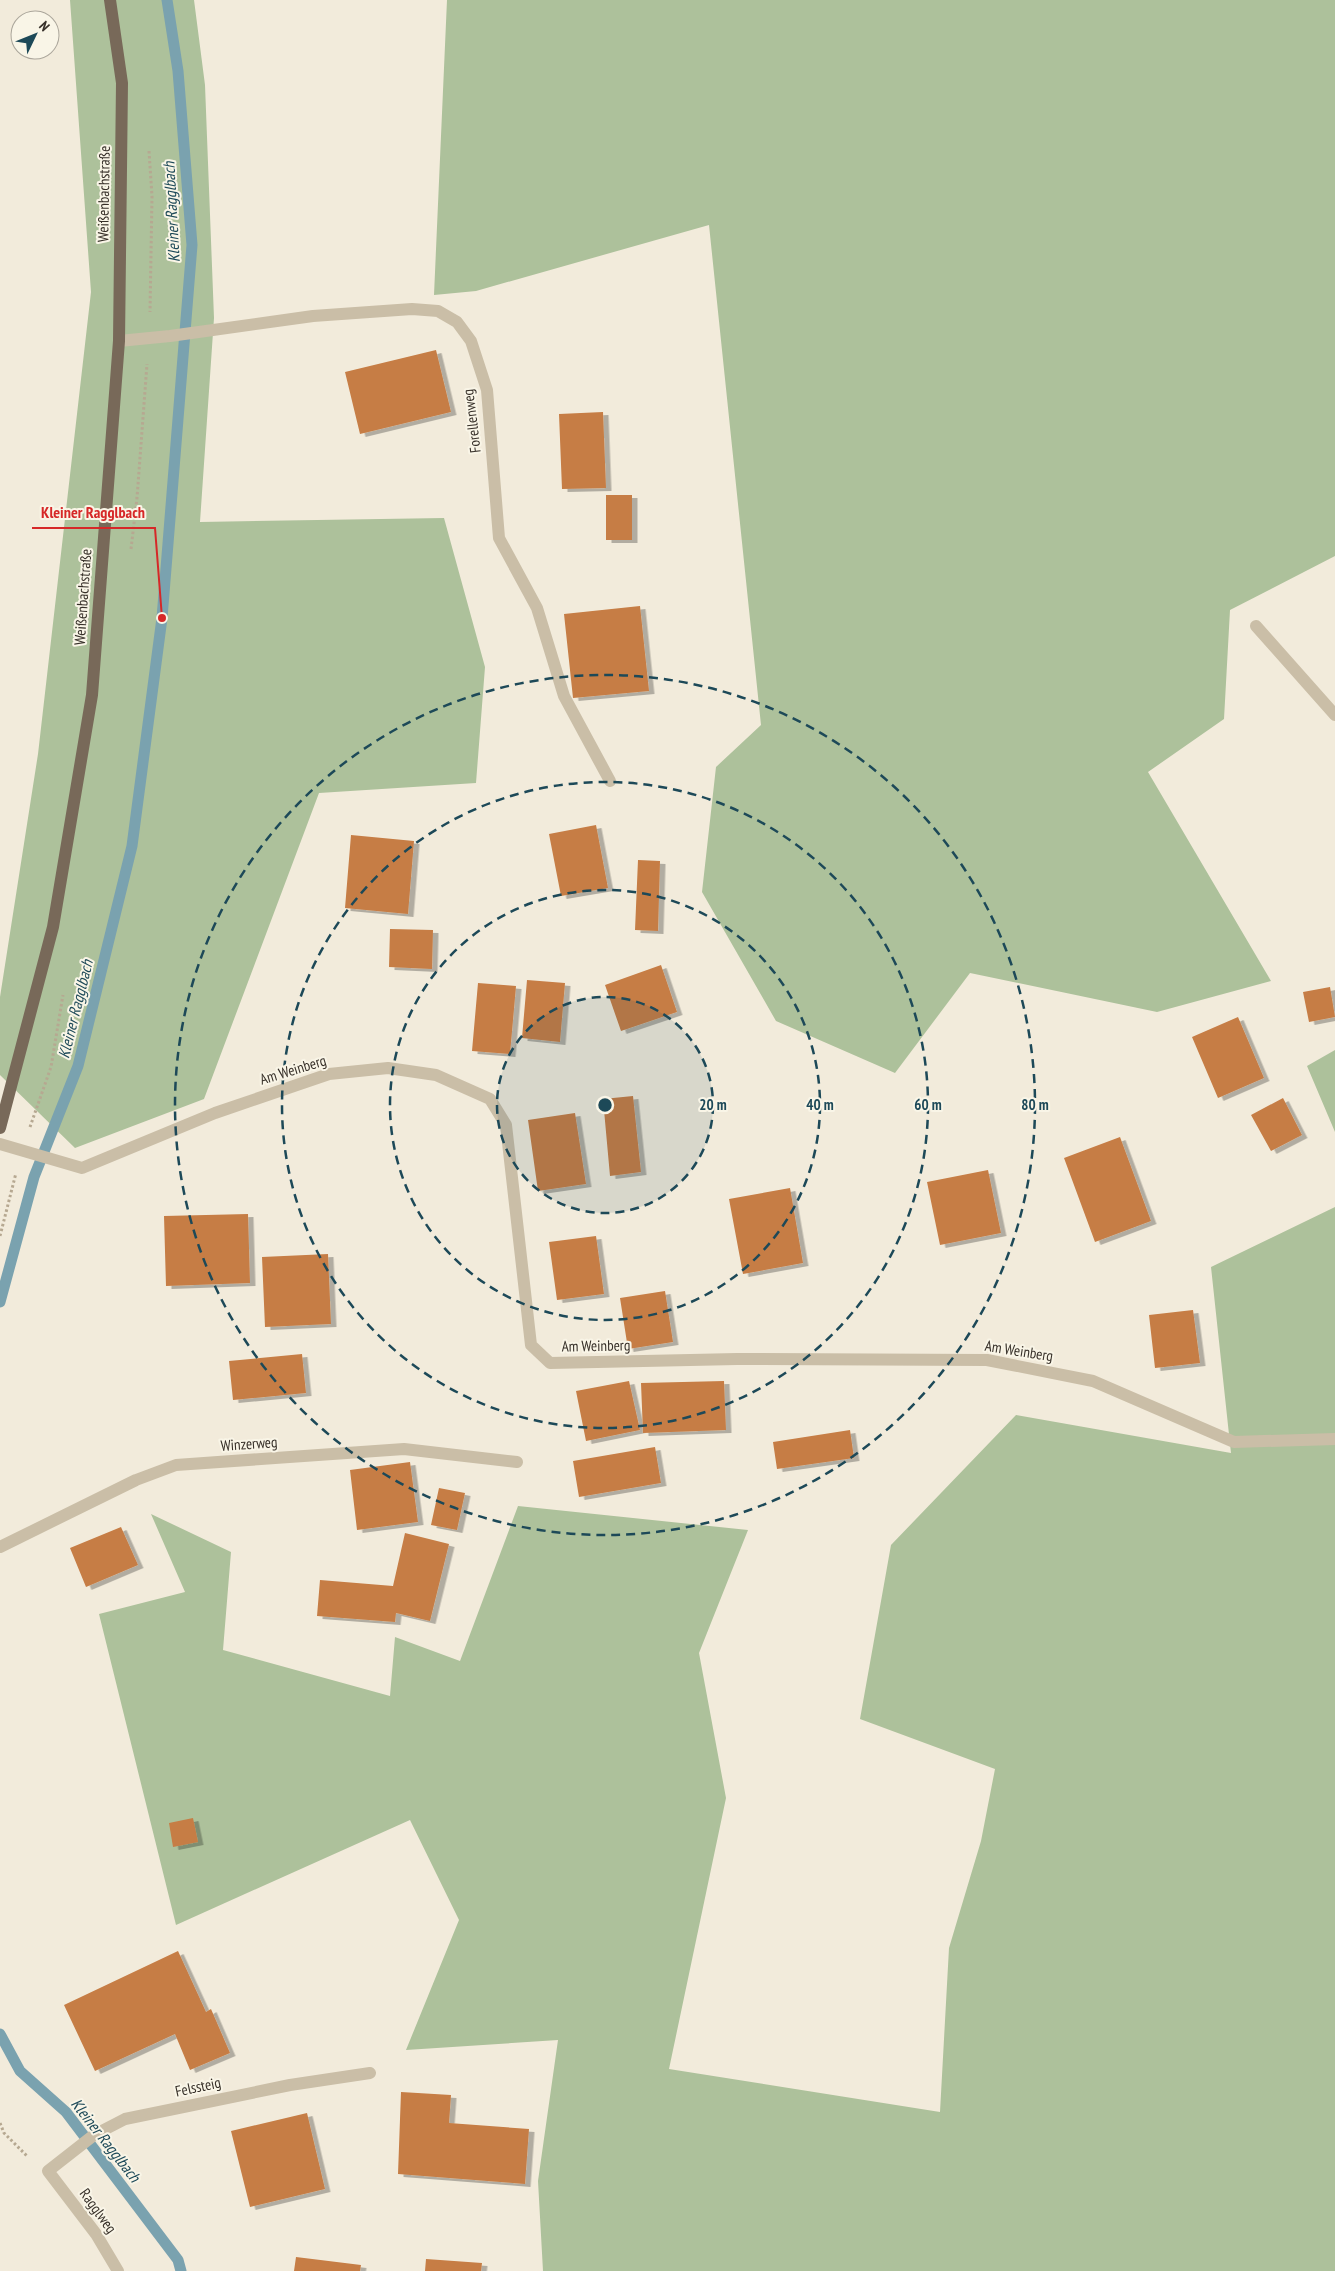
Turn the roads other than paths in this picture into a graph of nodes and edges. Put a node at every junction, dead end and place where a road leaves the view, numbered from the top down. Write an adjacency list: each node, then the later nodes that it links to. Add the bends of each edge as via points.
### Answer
1 (110, 0): 2 (main road, Weißenbachstraße, via 122,84)
2 (119, 341): 5 (lane, Forellenweg, via 314,316 412,308 438,310 457,322 470,341 487,390 499,538 537,608 564,696); 6 (main road, Weißenbachstraße, via 92,695 53,927)
3 (1256, 626): 4 (lane)
4 (1335, 715)
5 (610, 781)
6 (0, 1128)
7 (0, 1144): 8 (lane, Am Weinberg, via 82,1168 215,1113 329,1074 388,1068 436,1075 490,1099 506,1125 531,1345 550,1364 737,1359 987,1360 1093,1381 1234,1442)
8 (1335, 1439)
9 (517, 1462): 10 (lane, Winzerweg, via 404,1449 176,1465 136,1480)
10 (0, 1547)
11 (370, 2073): 12 (lane, Felssteig, via 290,2085 126,2119 94,2135)
12 (48, 2171): 13 (lane, Ragglweg, via 96,2234)
13 (118, 2271)

